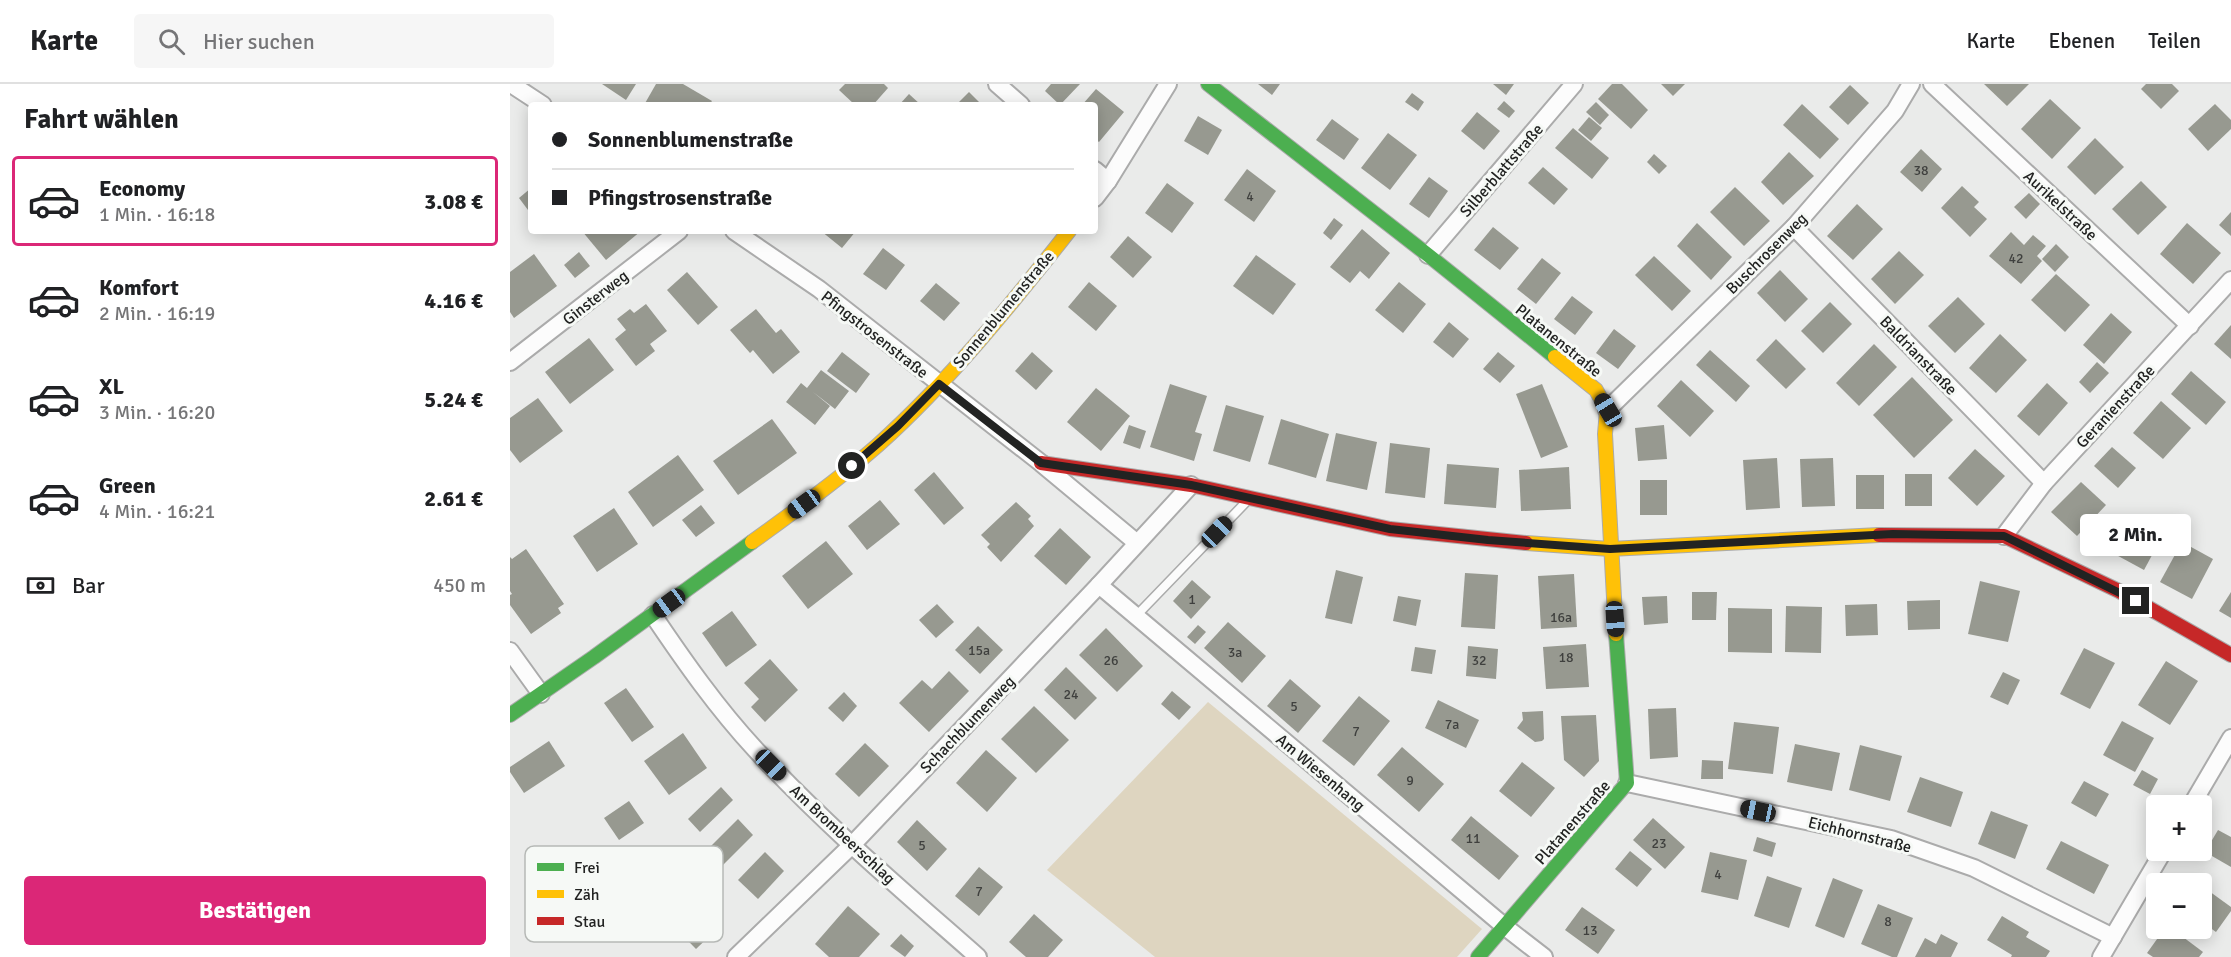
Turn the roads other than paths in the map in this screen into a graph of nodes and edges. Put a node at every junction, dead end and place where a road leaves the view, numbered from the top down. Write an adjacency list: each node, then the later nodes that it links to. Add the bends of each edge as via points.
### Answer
1 (511, 84): 8 (street)
2 (997, 84): 9 (street)
3 (1168, 84): 11 (street)
4 (1208, 84): 17 (street, Platanenstraße)
5 (1574, 84): 17 (street, Silberblattstraße)
6 (1911, 84): 13 (street, Buschrosenweg, via 1895,111)
7 (1932, 84): 19 (street, Aurikelstraße)
8 (538, 102)
9 (1018, 102)
10 (1098, 173): 11 (street)
11 (1108, 181): 12 (street)
12 (1098, 194)
13 (1794, 228): 22 (street, Buschrosenweg); 24 (street, Baldrianstraße)
14 (676, 234): 20 (street, Ginsterweg)
15 (738, 234): 21 (street, Pfingstrosenstraße, via 819,289)
16 (1067, 234): 21 (street, Sonnenblumenstraße)
17 (1428, 255): 22 (street, Platanenstraße, via 1596,390)
18 (2231, 280): 19 (street, Geranienstraße)
19 (2190, 326): 24 (street, Geranienstraße)
20 (510, 362)
21 (939, 384): 23 (street, Pfingstrosenstraße); 31 (street, Sonnenblumenstraße, via 898,426 821,492)
22 (1608, 410): 29 (street, Platanenstraße, via 1605,434)
23 (1041, 463): 25 (street, Pfingstrosenstraße); 28 (street, Pfingstrosenstraße)
24 (2044, 483): 27 (street, Geranienstraße)
25 (1191, 485): 26 (street, Pfingstrosenstraße); 28 (street, Schachblumenweg)
26 (1250, 498): 29 (street, Pfingstrosenstraße, via 1390,529); 32 (lane)
27 (2004, 536): 29 (street, Pfingstrosenstraße, via 1893,534); 34 (street, Pfingstrosenstraße, via 2119,591)
28 (1137, 543): 30 (street, Schachblumenweg)
29 (1610, 549): 38 (street, Platanenstraße)
30 (1099, 585): 32 (street, Am Wiesenhang); 40 (street, Schachblumenweg)
31 (653, 615): 35 (street, Sonnenblumenstraße); 40 (street, Am Brombeerschlag, via 754,749)
32 (1136, 616): 42 (street, Am Wiesenhang)
33 (510, 651): 35 (street)
34 (2231, 655)
35 (541, 694): 36 (street, Sonnenblumenstraße)
36 (510, 715)
37 (2231, 738): 39 (street)
38 (1627, 783): 42 (street, Platanenstraße); 43 (street, Eichhornstraße, via 1891,839 1974,868)
39 (2197, 795)
40 (852, 845): 44 (street, Schachblumenweg); 45 (street, Am Brombeerschlag)
41 (2158, 861): 43 (street)
42 (1504, 926): 46 (street, Platanenstraße); 47 (street, Am Wiesenhang)
43 (2113, 937): 48 (street)
44 (736, 957)
45 (978, 957)
46 (1478, 957)
47 (1544, 957)
48 (2101, 957)

